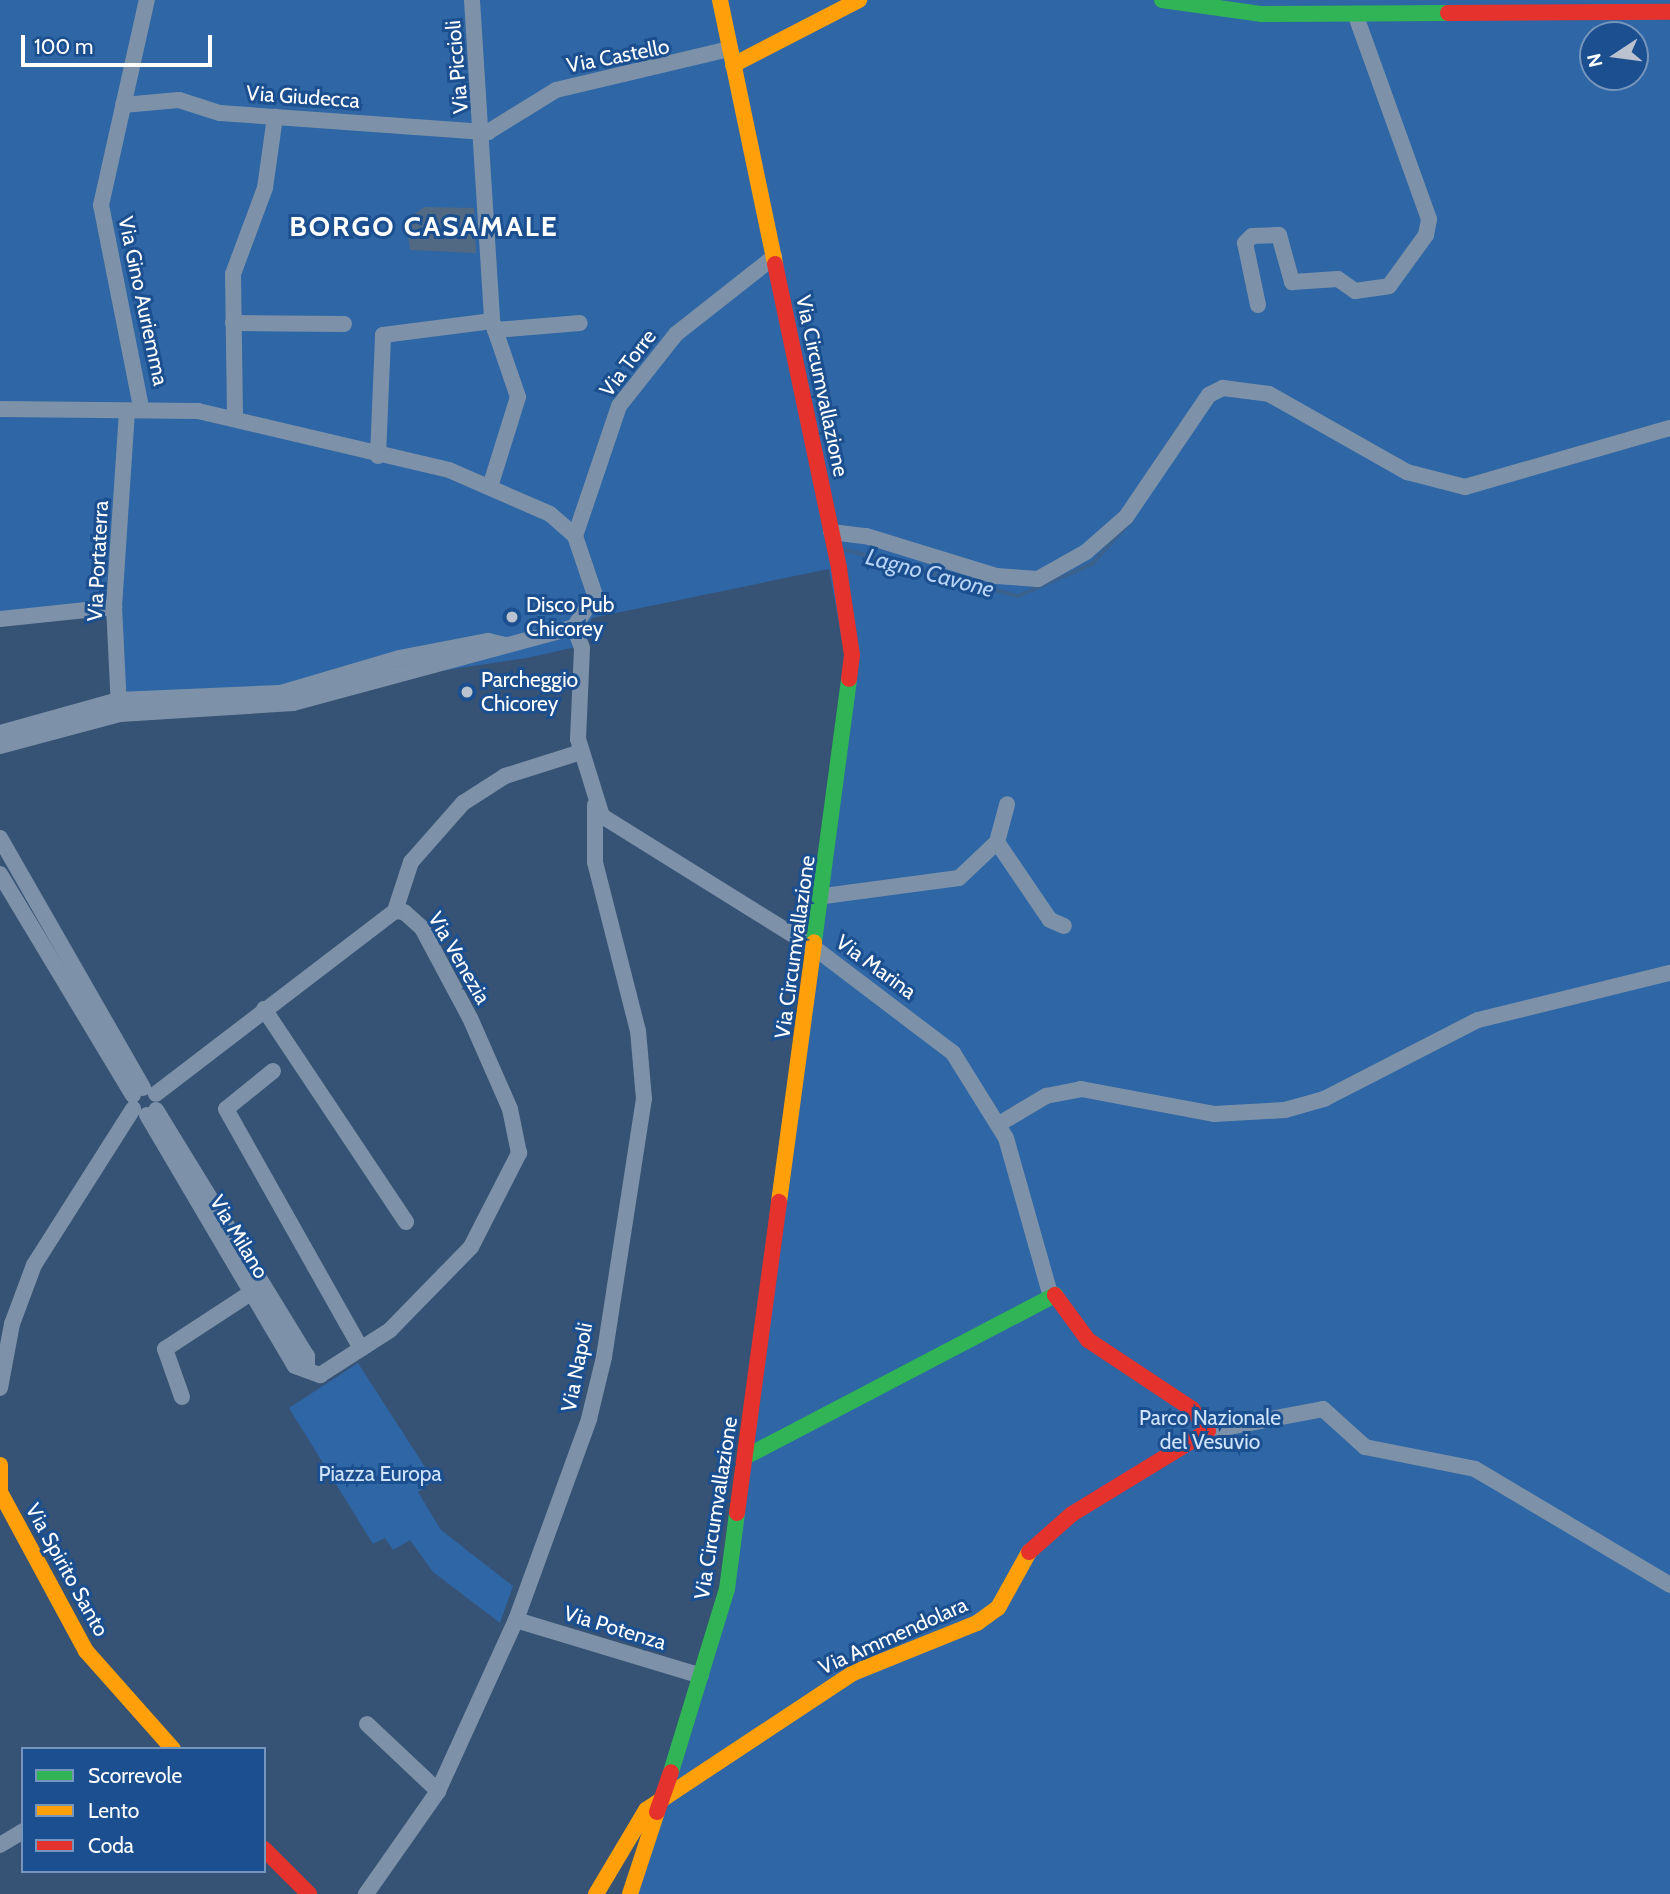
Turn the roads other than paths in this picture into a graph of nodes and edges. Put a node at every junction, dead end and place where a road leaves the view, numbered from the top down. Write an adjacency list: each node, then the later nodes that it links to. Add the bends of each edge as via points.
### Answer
1 (147, 0): 11 (street, Via Gino Auriemma)
2 (472, 0): 13 (street, Via Piccioli)
3 (720, 0): 9 (street, Via Circumvallazione)
4 (859, 0): 10 (street)
5 (1162, 0): 8 (street, via 1262,14)
6 (1629, 7): 7 (street); 8 (street)
7 (1670, 12)
8 (1355, 14): 15 (street, via 1429,219 1424,243 1389,286 1355,291 1338,279 1292,282 1279,235 1252,236 1245,243)
9 (730, 49): 10 (street, Via Circumvallazione); 13 (street, Via Castello, via 556,90 508,125)
10 (733, 65): 14 (street, Via Circumvallazione)
11 (123, 105): 12 (street, Via Giudecca, via 179,100 213,112); 20 (street, Via Gino Auriemma, via 101,205)
12 (275, 117): 13 (street, Via Giudecca); 16 (street, via 265,188 233,274)
13 (483, 130): 19 (street, Via Piccioli, via 479,167 492,240)
14 (774, 257): 26 (street, Via Torre, via 676,334 620,406); 27 (street, Via Circumvallazione)
15 (1258, 304)
16 (233, 323): 18 (street); 22 (street)
17 (580, 323): 19 (street)
18 (344, 324)
19 (494, 325): 24 (street, via 383,335); 25 (street, Via Piccioli, via 517,397)
20 (134, 408): 21 (street); 22 (street); 28 (street, Via Portaterra)
21 (0, 409)
22 (235, 416): 24 (street)
23 (1670, 428): 27 (street, via 1465,487 1406,472 1269,394 1223,388 1209,395 1126,517 1086,552 1038,579 1021,582 866,536)
24 (378, 456): 25 (street)
25 (490, 487): 26 (street, via 550,513)
26 (575, 536): 30 (street, via 595,595)
27 (833, 539): 40 (street, Via Circumvallazione, via 852,655)
28 (114, 607): 29 (street); 31 (street, Via Portaterra)
29 (0, 619)
30 (575, 627): 31 (street, via 505,645 488,641 399,658 281,694); 34 (street, Via Napoli, via 582,648 575,705)
31 (119, 707): 32 (street); 33 (street)
32 (0, 733)
33 (0, 746)
34 (581, 752): 36 (street, Via Napoli); 41 (street, via 506,776 463,803 405,871)
35 (1007, 804): 38 (street)
36 (595, 805): 43 (street, Via Marina, via 616,827); 61 (street, Via Napoli, via 595,862 638,1031 644,1099 589,1419)
37 (0, 838): 47 (street, Via Milano)
38 (997, 842): 40 (street, via 959,878); 42 (street, via 1050,920)
39 (0, 874): 47 (street, Via Milano)
40 (824, 896): 43 (street, Via Circumvallazione)
41 (395, 911): 45 (street, Via Venezia); 52 (street, Via Venezia, via 412,916 446,970 510,1109 519,1153 487,1224 415,1308)
42 (1064, 926)
43 (816, 949): 48 (street, Via Marina, via 953,1053); 57 (street, Via Circumvallazione)
44 (1670, 973): 48 (street, via 1478,1020 1324,1099 1285,1110 1214,1114 1080,1089 1046,1096)
45 (264, 1009): 47 (street, Via Venezia); 49 (street)
46 (273, 1071): 52 (street, via 226,1109)
47 (145, 1102): 50 (street, Via Milano); 53 (street, Via Milano, via 307,1356); 54 (street, Via Venezia, via 34,1265 12,1324)
48 (999, 1124): 51 (street)
49 (406, 1222)
50 (249, 1294): 53 (street, Via Milano, via 295,1366); 55 (street, via 165,1349)
51 (1050, 1294): 56 (street, via 1066,1299 1088,1340 1192,1409); 57 (street)
52 (361, 1349): 53 (street, via 320,1375)
53 (307, 1370)
54 (0, 1388)
55 (182, 1397)
56 (1208, 1431): 60 (street, via 1323,1409 1365,1447 1475,1469); 71 (street, Via Ammendolara, via 1072,1514 1027,1553 998,1608 977,1623 853,1673 646,1810)
57 (747, 1456): 62 (street, Via Circumvallazione, via 727,1589)
58 (0, 1465): 59 (street, Via Spirito Santo)
59 (0, 1492): 64 (street, Via Spirito Santo, via 86,1651)
60 (1670, 1585)
61 (516, 1620): 62 (street, Via Potenza); 65 (street, Via Napoli)
62 (701, 1676): 72 (street, Via Circumvallazione, bridge)
63 (368, 1724): 65 (street)
64 (165, 1746)
65 (438, 1791): 70 (street, Via Napoli)
66 (21, 1832): 67 (street)
67 (0, 1845)
68 (266, 1851): 69 (street)
69 (309, 1894)
70 (366, 1894)
71 (596, 1894)
72 (630, 1894)

